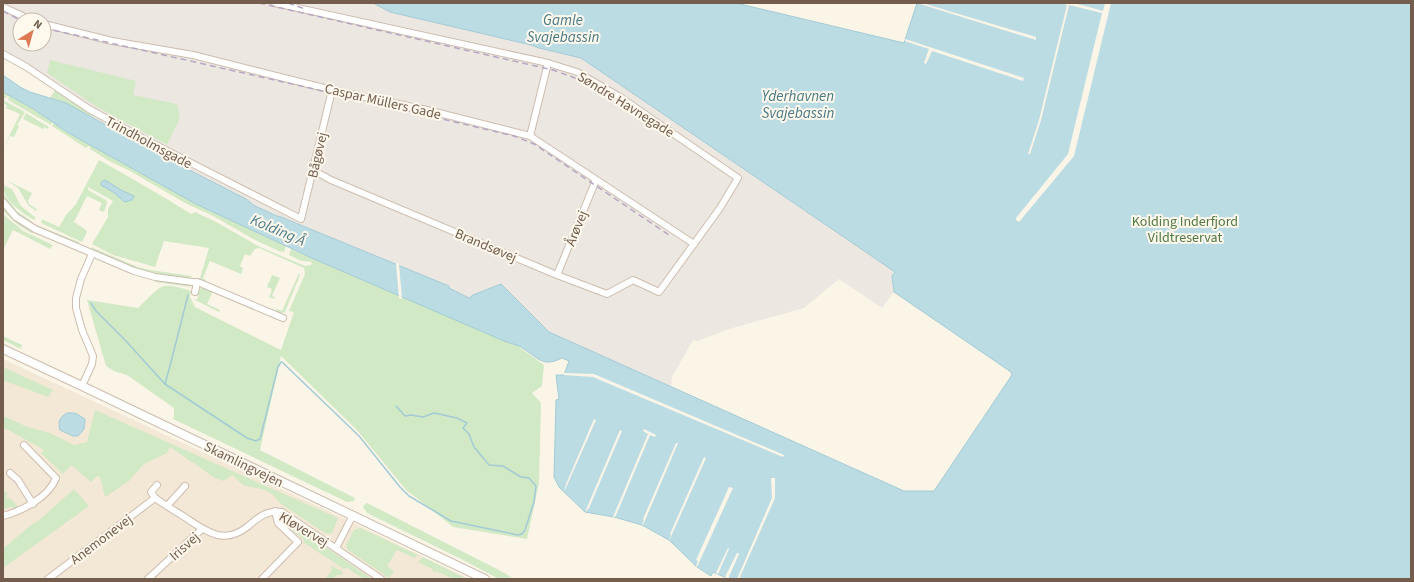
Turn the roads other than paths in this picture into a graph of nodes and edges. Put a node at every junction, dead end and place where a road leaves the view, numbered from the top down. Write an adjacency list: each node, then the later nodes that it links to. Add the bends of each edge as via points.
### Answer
1 (11, 3): 4 (street)
2 (275, 3): 7 (street, Søndre Havnegade)
3 (3, 7): 4 (street)
4 (13, 11)
5 (52, 26): 8 (street, Caspar Müllers Gade, via 112,41 193,55)
6 (3, 54): 13 (street, Trindholmsgade, via 140,138)
7 (548, 63): 9 (street); 14 (street, Søndre Havnegade, via 577,72 620,97 738,178)
8 (332, 90): 9 (street, Caspar Müllers Gade, via 427,110); 10 (street, Bågøvej)
9 (530, 136): 11 (street, Caspar Müllers Gade)
10 (313, 170): 13 (street, Bågøvej); 16 (street, Brandsøvej, via 330,180)
11 (596, 180): 14 (street, Caspar Müllers Gade); 16 (street, Årøvej)
12 (3, 202): 15 (street, via 26,224)
13 (301, 220)
14 (694, 244): 19 (street, Søndre Havnegade)
15 (92, 254): 17 (street, via 134,272); 22 (street, via 76,298 82,330 93,356)
16 (557, 276): 19 (street, Brandsøvej, via 607,294 633,280)
17 (197, 282): 18 (street); 20 (street)
18 (195, 292)
19 (659, 292)
20 (283, 318)
21 (3, 349): 22 (street, Skamlingvejen)
22 (82, 386): 31 (street, Skamlingvejen)
23 (24, 445): 28 (street, via 56,478 50,488)
24 (10, 473): 28 (street, via 18,480)
25 (157, 485): 27 (street, via 151,492)
26 (184, 486): 29 (street)
27 (155, 498): 29 (street, Kløvervej); 35 (street, Anemonevej)
28 (33, 504): 32 (street)
29 (167, 506): 33 (street, Kløvervej)
30 (275, 511): 33 (street, Kløvervej, via 262,515 232,535 220,536); 34 (street, Kløvervej, via 282,512); 37 (street, via 278,523 298,542)
31 (353, 515): 34 (street, Kløvervej); 39 (street, Skamlingvejen)
32 (3, 516)
33 (202, 529): 36 (street, Irisvej)
34 (336, 548): 38 (street, Kløvervej)
35 (48, 579)
36 (148, 579)
37 (262, 579)
38 (380, 579)
39 (485, 579)

